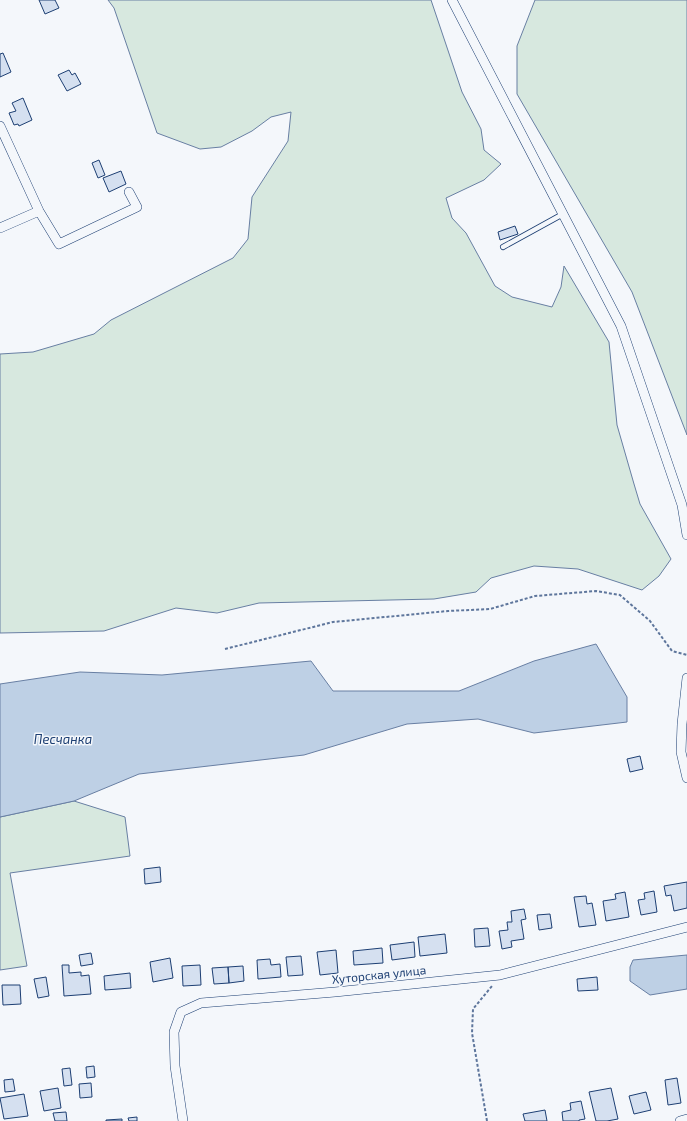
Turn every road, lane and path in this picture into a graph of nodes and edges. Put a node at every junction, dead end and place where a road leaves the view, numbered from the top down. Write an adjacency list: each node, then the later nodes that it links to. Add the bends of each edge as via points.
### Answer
1 (452, 0): 5 (street)
2 (0, 126): 4 (street)
3 (129, 192): 4 (street, via 137,207 59,244)
4 (39, 211): 6 (street)
5 (563, 214): 7 (lane); 8 (street, via 621,326 682,505)
6 (0, 228)
7 (503, 247)
8 (687, 535)
9 (225, 649): 10 (path, via 333,622 490,609 535,596 596,591 620,595 650,621 672,651)
10 (687, 655)
11 (687, 678): 12 (street)
12 (686, 696): 13 (street, via 681,752)
13 (687, 778)
14 (687, 928): 15 (street, Хуторская улица)
15 (500, 975): 17 (street, Хуторская улица, via 201,1003 180,1012 174,1032 175,1066); 18 (path, via 473,1010 472,1033)
16 (687, 1119): 19 (street)
17 (183, 1121)
18 (487, 1121)
19 (680, 1121)

